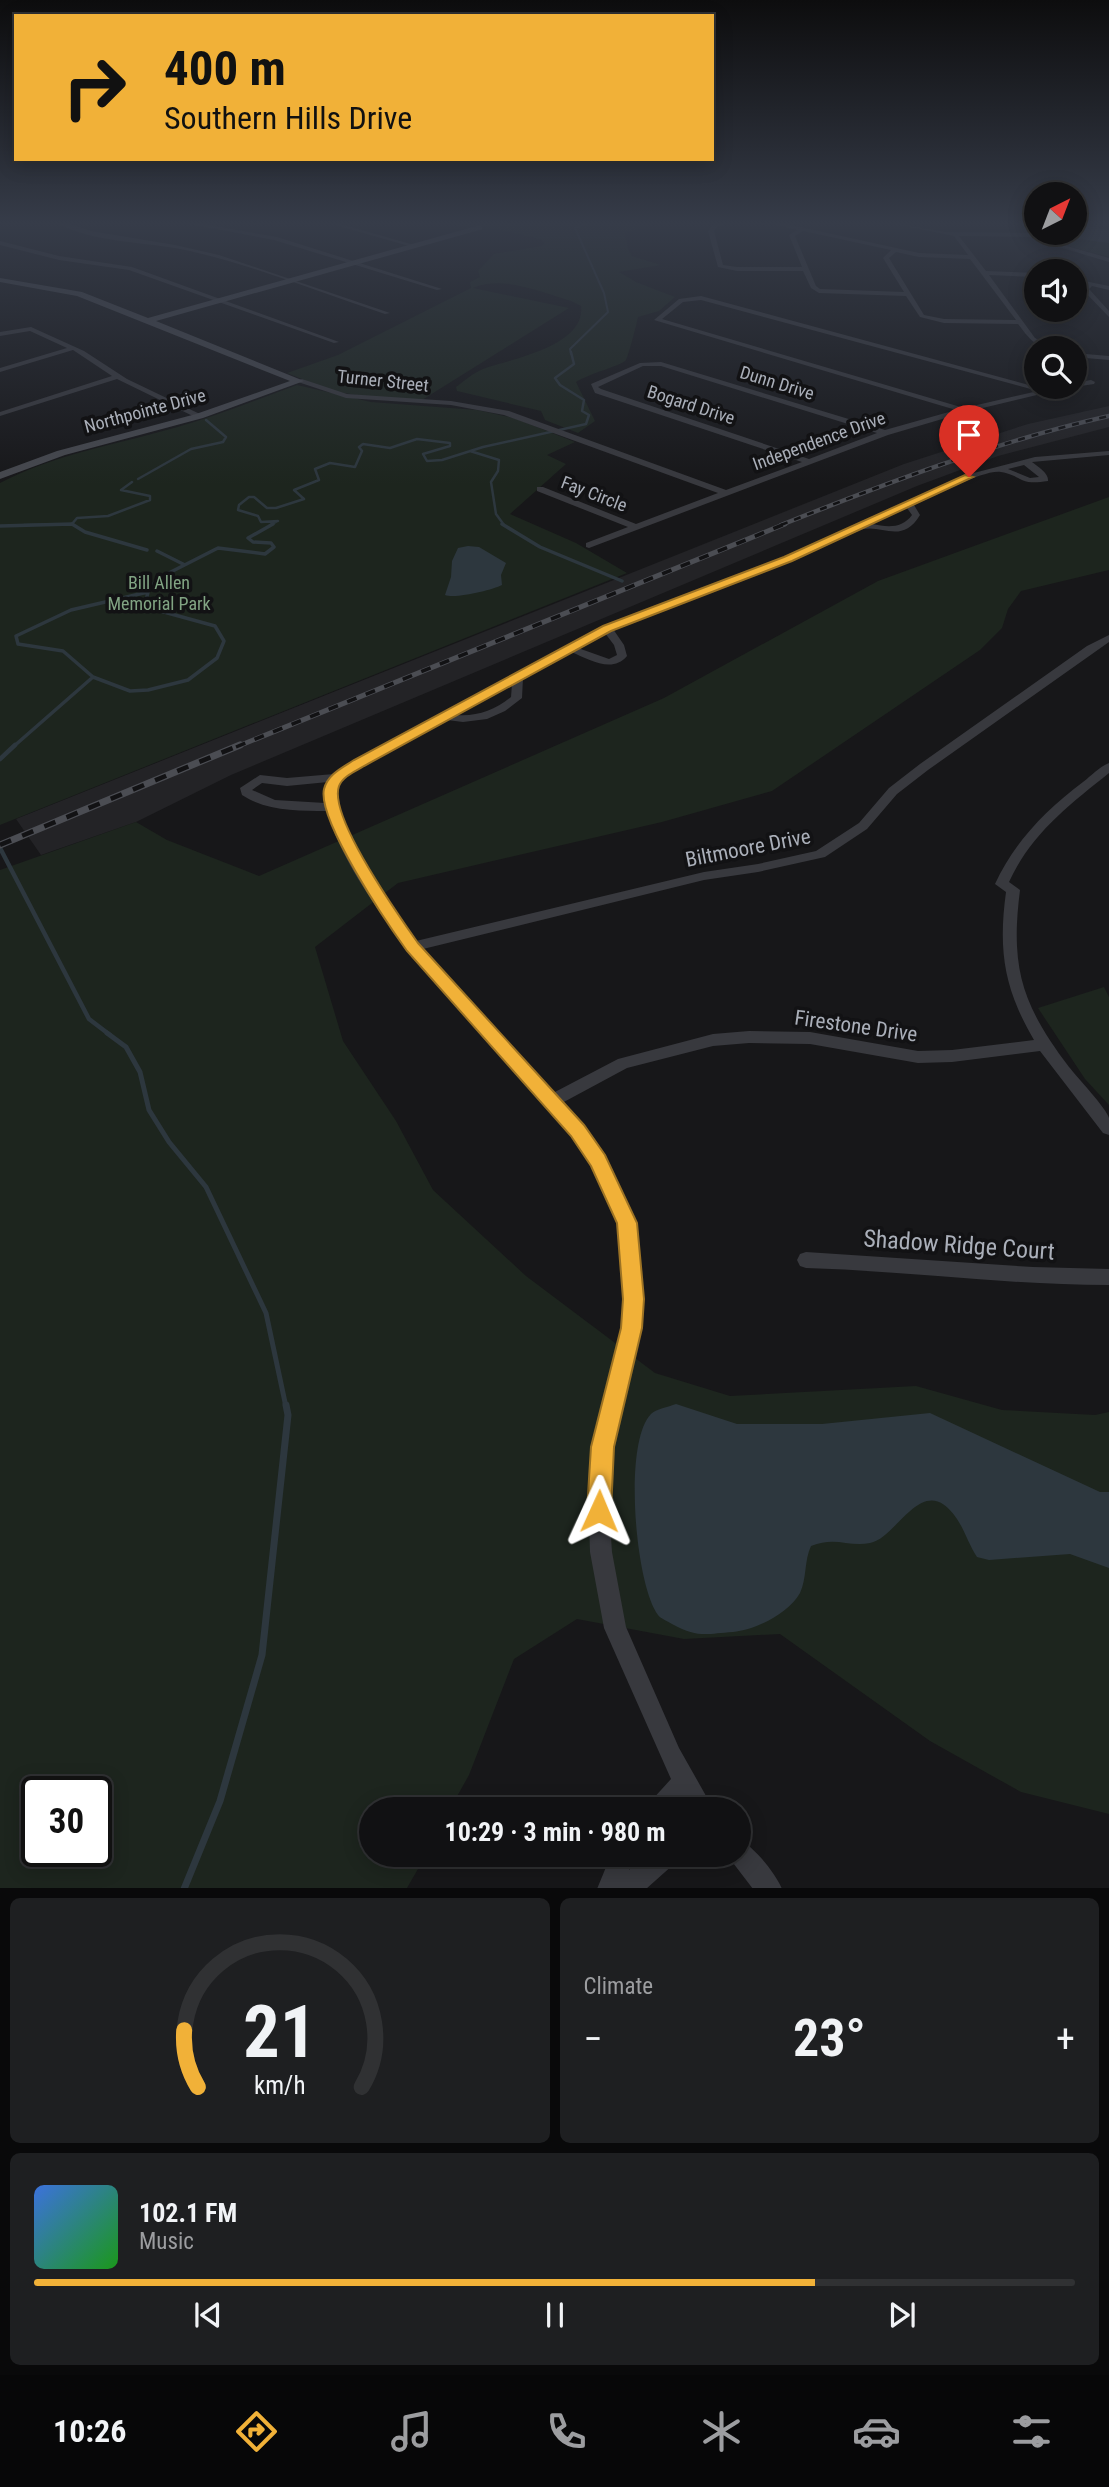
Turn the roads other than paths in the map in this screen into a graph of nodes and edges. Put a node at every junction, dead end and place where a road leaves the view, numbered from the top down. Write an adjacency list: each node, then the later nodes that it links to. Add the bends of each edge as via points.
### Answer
1 (116, 309): 10 (street, Turner Street)
2 (188, 309): 10 (street)
3 (245, 309): 14 (street)
4 (375, 309): 9 (street)
5 (668, 309): 26 (street, via 657,320)
6 (742, 309): 24 (street)
7 (917, 309): 11 (street, via 936,320)
8 (1009, 309): 11 (street)
9 (387, 313)
10 (146, 321): 21 (street, Turner Street)
11 (1019, 322): 13 (street)
12 (0, 334): 15 (street, via 26,328)
13 (1031, 336)
14 (336, 342)
15 (74, 348): 18 (street); 20 (street)
16 (1087, 356): 17 (street)
17 (1109, 358)
18 (0, 370)
19 (620, 374): 29 (street, Dunn Drive, via 642,364 661,364); 31 (street, Bogard Drive, via 594,389)
20 (117, 377): 27 (street); 28 (street)
21 (299, 381): 28 (street, Northpointe Drive); 36 (street, Turner Street, via 346,396 466,405 506,413)
22 (1091, 382): 23 (street)
23 (1087, 383)
24 (1024, 385)
25 (1024, 396): 26 (street, Independence Drive)
26 (964, 410): 29 (street, Independence Drive)
27 (0, 414)
28 (200, 416): 34 (street, Northpointe Drive, via 76,447)
29 (885, 433): 31 (street, Independence Drive)
30 (1109, 453): 32 (street)
31 (808, 461): 36 (street, Independence Drive)
32 (1025, 462): 33 (street); 33 (street, via 1045,479 1031,481)
33 (999, 468): 39 (street, via 969,477 788,559)
34 (0, 476)
35 (540, 489): 37 (street, Fay Circle)
36 (725, 493): 37 (street, Independence Drive)
37 (636, 527): 38 (street, Independence Drive)
38 (589, 545)
39 (607, 628): 41 (street); 41 (street, via 621,650 617,661)
40 (1109, 638): 45 (street, Biltmoore Drive, via 924,766 893,790 863,826 820,854 691,879)
41 (569, 648): 43 (street)
42 (1109, 767): 46 (street, via 1026,838 1002,884 1013,890 1007,937 1012,970 1023,1011)
43 (337, 778): 44 (street, via 331,788); 44 (street, via 264,779 246,788 252,797 293,806)
44 (333, 807): 45 (street, via 356,860)
45 (413, 947): 47 (street)
46 (1043, 1045): 47 (street, Firestone Drive, via 918,1057 810,1038 713,1040 623,1063); 48 (street)
47 (550, 1102): 51 (street, via 599,1161 627,1223 632,1328 603,1447 598,1491 601,1552 615,1628)
48 (1109, 1128)
49 (806, 1260): 50 (street, Shadow Ridge Court, via 1045,1278)
50 (1109, 1277)
51 (685, 1782): 52 (street); 53 (street)
52 (672, 1797)
53 (694, 1797)
54 (751, 1866): 59 (street)
55 (618, 1867): 57 (street)
56 (651, 1867): 58 (street)
57 (609, 1888)
58 (626, 1888)
59 (770, 1888)

